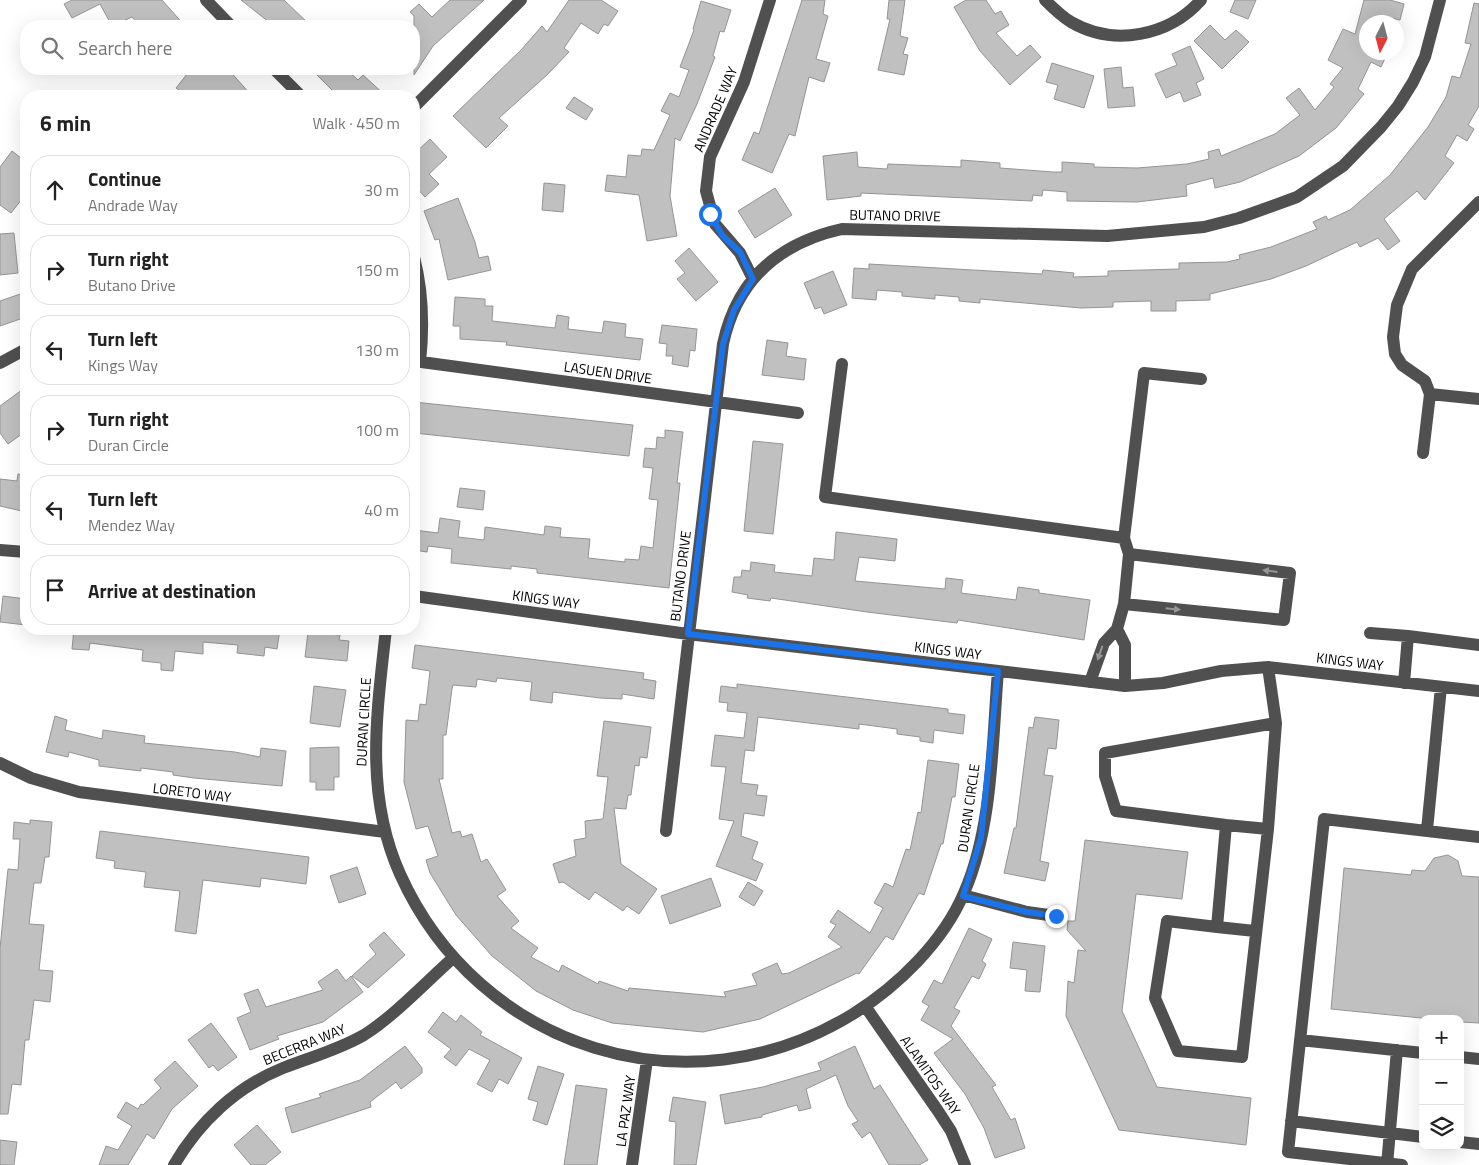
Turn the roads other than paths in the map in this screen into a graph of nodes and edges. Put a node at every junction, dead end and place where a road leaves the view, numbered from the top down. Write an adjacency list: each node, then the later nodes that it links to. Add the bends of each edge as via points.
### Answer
1 (206, 0): 7 (street)
2 (521, 0): 10 (street)
3 (770, 0): 12 (street, ANDRADE WAY, via 744,82 710,157 706,191 716,224 740,252)
4 (1045, 0): 5 (street, via 1062,16 1084,29 1122,36 1158,30 1181,18)
5 (1201, 0)
6 (1440, 0): 12 (street, BUTANO DRIVE, via 1425,57 1398,106 1343,166 1297,197 1204,227 1108,236 842,229 796,244 776,257)
7 (225, 20)
8 (280, 75): 9 (street)
9 (295, 90)
10 (420, 101)
11 (1479, 202): 20 (street, via 1412,269 1397,305 1393,337 1395,354 1402,365 1425,381)
12 (753, 279): 22 (street, BUTANO DRIVE, via 734,310 725,334)
13 (420, 286): 14 (street, via 423,317)
14 (420, 339)
15 (20, 352): 17 (street)
16 (420, 361): 22 (street, LASUEN DRIVE)
17 (0, 363)
18 (842, 364): 25 (street, via 825,497)
19 (1201, 379): 25 (street, via 1144,373)
20 (1430, 394): 21 (street); 24 (street)
21 (1479, 400)
22 (716, 402): 23 (street, LASUEN DRIVE); 33 (street, BUTANO DRIVE)
23 (798, 413)
24 (1423, 453)
25 (1124, 538): 28 (street)
26 (0, 550): 27 (street)
27 (20, 552)
28 (1129, 554): 30 (street); 30 (street, one-way to 28, via 1284,620 1290,573)
29 (420, 597): 33 (street, KINGS WAY)
30 (1124, 604): 31 (street)
31 (1117, 629): 39 (street, one-way to 39, via 1104,643); 41 (street, via 1125,645)
32 (1370, 633): 35 (street)
33 (688, 634): 38 (street, KINGS WAY); 49 (street, BUTANO DRIVE)
34 (385, 635): 50 (street, DURAN CIRCLE, via 375,728 378,794)
35 (1408, 636): 36 (street); 40 (street)
36 (1479, 645)
37 (1268, 667): 40 (street, KINGS WAY); 41 (street, KINGS WAY); 44 (street)
38 (998, 671): 39 (street, KINGS WAY); 52 (street, DURAN CIRCLE, via 981,838)
39 (1090, 682): 41 (street, KINGS WAY)
40 (1404, 682): 42 (street, KINGS WAY)
41 (1125, 686)
42 (1441, 687): 43 (street, KINGS WAY); 48 (street)
43 (1479, 692)
44 (1276, 724): 46 (street, via 1105,753 1104,776 1116,811); 47 (street)
45 (0, 762): 50 (street, LORETO WAY, via 31,778 78,792)
46 (1226, 825): 47 (street); 54 (street)
47 (1268, 829): 55 (street)
48 (1427, 830): 51 (street); 58 (street, via 1324,820)
49 (666, 831)
50 (385, 832): 56 (street, DURAN CIRCLE, via 413,901)
51 (1479, 836)
52 (963, 896): 53 (street); 57 (street, DURAN CIRCLE, via 926,951)
53 (1056, 916)
54 (1217, 927): 55 (street); 55 (street, via 1167,921 1155,998 1178,1051 1242,1057)
55 (1255, 931)
56 (453, 958): 63 (street, DURAN CIRCLE, via 503,1003 530,1021 580,1044); 70 (street, BECERRA WAY, via 366,1033 342,1047 284,1068 245,1088 196,1132)
57 (865, 1006): 63 (street, DURAN CIRCLE, via 833,1026 772,1051 708,1062); 72 (street, ALAMITOS WAY, via 942,1118)
58 (1300, 1040): 59 (street); 64 (street)
59 (1397, 1050): 60 (street); 65 (street)
60 (1419, 1053)
61 (1464, 1057): 62 (street)
62 (1479, 1059)
63 (647, 1060): 71 (street, LA PAZ WAY)
64 (1291, 1121): 65 (street); 69 (street, via 1288,1152)
65 (1390, 1133): 66 (street); 69 (street)
66 (1419, 1137)
67 (1464, 1142): 68 (street)
68 (1479, 1144)
69 (1387, 1164): 73 (street)
70 (174, 1165)
71 (632, 1165)
72 (965, 1165)
73 (1402, 1165)

